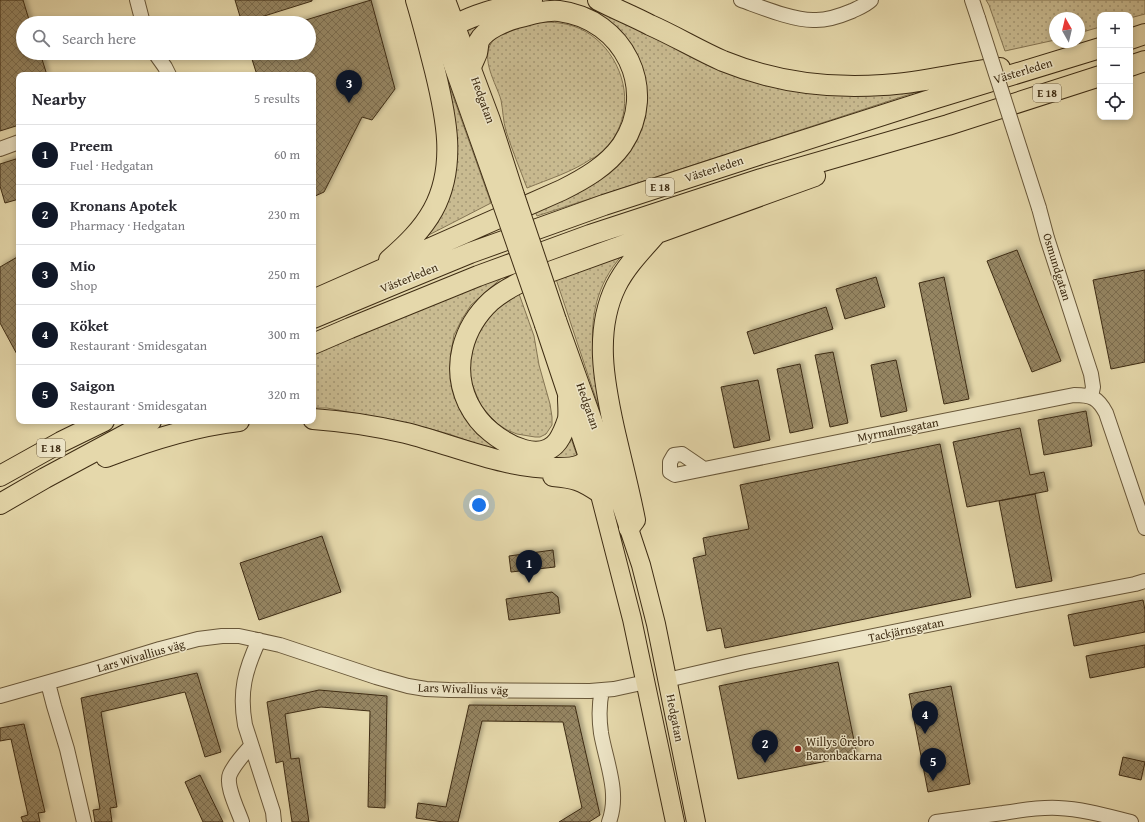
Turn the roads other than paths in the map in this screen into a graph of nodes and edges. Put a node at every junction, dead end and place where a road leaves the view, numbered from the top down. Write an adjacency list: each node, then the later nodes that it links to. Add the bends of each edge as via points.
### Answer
1 (137, 0): 10 (street)
2 (416, 0): 27 (highway, via 446,124 446,170 439,197 427,221 409,242)
3 (430, 0): 11 (main road, Hedgatan)
4 (446, 0): 11 (main road, Hedgatan)
5 (532, 0): 11 (highway, via 476,15)
6 (598, 0): 20 (highway, via 723,61 791,81 856,86 913,83 986,69 1004,68)
7 (741, 0): 8 (street, via 792,17 813,20 835,17)
8 (871, 0)
9 (972, 0): 32 (street, Osmundgatan, bridge, via 1091,374)
10 (140, 16)
11 (448, 28): 18 (main road, Hedgatan); 25 (main road, Hedgatan)
12 (1145, 34): 13 (highway)
13 (1133, 38)
14 (1097, 49): 20 (highway, Västerleden / E 18)
15 (161, 60): 19 (street)
16 (1145, 61): 17 (highway)
17 (1133, 65)
18 (471, 67): 25 (main road, Hedgatan, via 491,120); 27 (highway, via 479,41 496,26 543,12 557,11 577,15 594,22 609,33 630,61 636,94 631,128 621,147 612,157 579,181)
19 (168, 72)
20 (1014, 74): 29 (highway, Västerleden / E 18, via 596,208 470,253)
21 (1097, 77): 22 (highway, Västerleden / E 18)
22 (948, 125): 26 (highway, E 18, via 939,131 864,159); 31 (highway, Västerleden / E 18, via 761,179 597,233 478,276)
23 (16, 143): 24 (street)
24 (0, 149)
25 (508, 198): 30 (main road, Hedgatan, bridge)
26 (658, 232): 33 (highway, E 18, via 519,283 492,300 468,332 462,350 460,370 463,390 479,419 505,442 523,450 538,452 550,448 558,441 568,419); 46 (highway, E 18, via 620,280 611,299 604,325 604,377 635,520)
27 (376, 272): 28 (highway)
28 (316, 299)
29 (316, 317)
30 (550, 323): 33 (main road, Hedgatan); 38 (main road, Hedgatan)
31 (316, 343)
32 (1092, 397): 42 (street, Myrmalmsgatan, via 1074,395); 47 (street, via 1101,403 1106,413)
33 (568, 398): 40 (main road, Hedgatan)
34 (316, 419): 41 (highway, via 385,428 514,464)
35 (98, 424): 43 (highway, E 18)
36 (145, 424): 39 (highway, E 18)
37 (221, 424): 39 (highway, E 18, via 196,428 91,463)
38 (598, 435): 40 (highway, via 597,444); 46 (main road, Hedgatan)
39 (81, 458): 45 (highway, E 18)
40 (588, 458): 41 (highway, via 577,466); 44 (main road, Hedgatan)
41 (545, 468): 44 (highway, via 548,475 569,477)
42 (704, 469)
43 (0, 476)
44 (599, 490): 51 (main road, Hedgatan)
45 (0, 504)
46 (629, 528): 50 (main road, Hedgatan, via 656,624)
47 (1145, 528)
48 (1145, 581): 50 (street, Tackjärnsgatan, via 753,660)
49 (259, 640): 52 (street, Lars Wivallius väg, via 239,636 198,639); 53 (street, Lars Wivallius väg, via 383,679 426,689); 55 (street, via 247,671 242,696 242,710)
50 (667, 680): 51 (main road); 61 (main road, Hedgatan)
51 (646, 682): 53 (street, Lars Wivallius väg); 60 (main road, Hedgatan)
52 (48, 683): 54 (street, Lars Wivallius väg); 56 (street)
53 (602, 690): 59 (street, via 601,733 614,802)
54 (0, 696)
55 (251, 746): 57 (street, via 229,774 229,784); 58 (street)
56 (84, 822)
57 (242, 822)
58 (274, 822)
59 (609, 822)
60 (675, 822)
61 (696, 822)
62 (936, 822): 63 (street, via 1052,808 1079,810)
63 (1131, 822)

